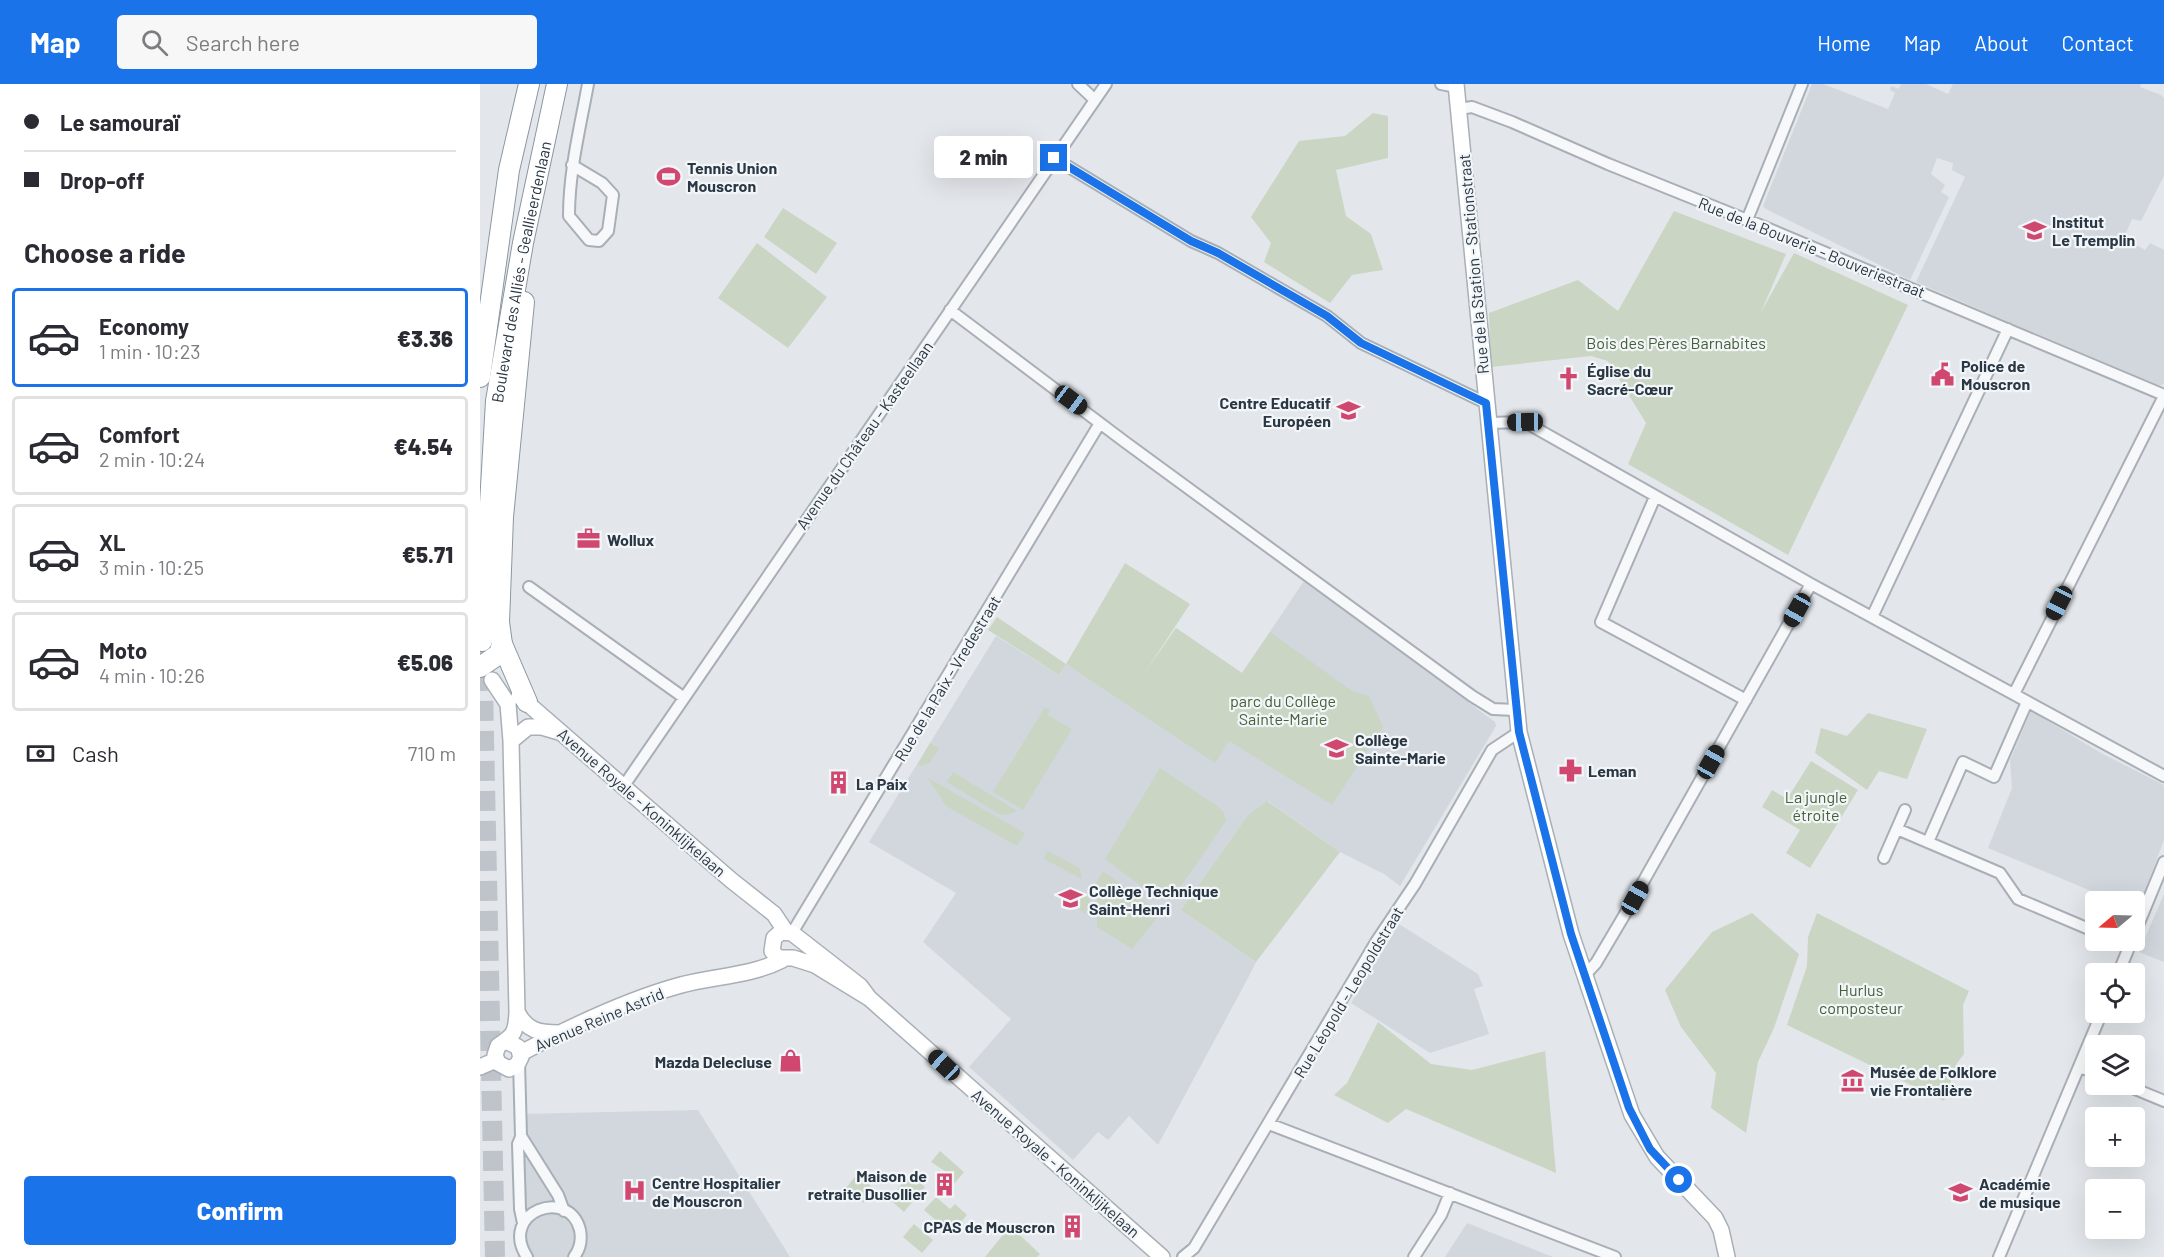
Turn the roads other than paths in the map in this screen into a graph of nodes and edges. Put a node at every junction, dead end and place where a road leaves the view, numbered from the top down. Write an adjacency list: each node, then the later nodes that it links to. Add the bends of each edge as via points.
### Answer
1 (529, 84): 12 (highway, Boulevard des Alliés - Geallieerdenlaan)
2 (557, 84): 14 (highway, Boulevard des Alliés - Geallieerdenlaan)
3 (588, 84): 11 (street)
4 (1078, 84): 8 (street)
5 (1106, 84): 8 (street, Avenue du Château - Kasteellaan)
6 (1803, 84): 13 (street)
7 (1451, 85): 9 (main road, Rue de la Station - Stationstraat)
8 (1095, 100): 10 (street, Avenue du Château - Kasteellaan)
9 (1459, 109): 13 (street, Rue de la Bouverie - Bouveriestraat, via 1472,107 1512,122); 20 (main road, Rue de la Station - Stationstraat)
10 (1054, 158): 16 (street, Avenue du Château - Kasteellaan); 20 (street, via 1191,241 1327,316 1361,343)
11 (572, 165): 11 (street, via 569,216 589,240 599,241 608,231 613,195 602,183)
12 (509, 170): 15 (highway); 18 (highway, Boulevard des Alliés - Geallieerdenlaan)
13 (1747, 220): 17 (street, Rue de la Bouverie - Bouveriestraat)
14 (522, 243): 28 (highway, Boulevard des Alliés - Geallieerdenlaan, via 496,401); 29 (highway, via 527,270 503,517 499,611)
15 (480, 284)
16 (950, 310): 22 (street); 32 (street, Avenue du Château - Kasteellaan)
17 (2008, 329): 19 (street, Rue de la Bouverie - Bouveriestraat); 27 (street)
18 (480, 377)
19 (2164, 395): 21 (street)
20 (1486, 403): 23 (main road, Rue de la Station - Stationstraat)
21 (2161, 412): 31 (street)
22 (1100, 423): 36 (street, via 1472,696 1493,710); 49 (street, Rue de la Paix - Vredestraat)
23 (1488, 423): 24 (street, via 1525,422); 36 (main road, Rue de la Station - Stationstraat)
24 (1655, 497): 25 (street); 33 (street, via 1600,622)
25 (1811, 584): 27 (street); 33 (street)
26 (529, 587): 32 (street)
27 (1872, 617): 31 (street)
28 (482, 641)
29 (502, 644): 30 (highway); 34 (highway)
30 (484, 673): 34 (main road, Avenue Royale - Koninklijkelaan); 39 (main road, via 508,704)
31 (2014, 694): 35 (street)
32 (683, 697): 41 (street, Avenue du Château - Kasteellaan)
33 (1746, 700): 51 (street, via 1625,914)
34 (527, 702): 38 (main road, Avenue Royale - Koninklijkelaan)
35 (2027, 702): 40 (street); 44 (street, via 1994,777 1963,762)
36 (1515, 710): 37 (main road, Rue de la Station - Stationstraat)
37 (1519, 732): 51 (main road, Rue de la Station - Stationstraat, via 1566,917); 65 (street, Rue Léopold - Leopoldstraat, via 1492,750)
38 (562, 733): 39 (main road, via 528,727); 41 (main road, Avenue Royale - Koninklijkelaan)
39 (511, 741): 53 (main road)
40 (2164, 776)
41 (623, 787): 49 (main road, Avenue Royale - Koninklijkelaan, via 774,914)
42 (1905, 810): 43 (street)
43 (1897, 829): 44 (street); 45 (street)
44 (1928, 842): 48 (street, via 2000,873 2018,899)
45 (1884, 858)
46 (2164, 862): 47 (street)
47 (2145, 908)
48 (2085, 927)
49 (792, 935): 50 (main road, via 799,950); 50 (main road, via 777,934 772,946 775,955); 52 (main road, Avenue Royale - Koninklijkelaan, via 860,986)
50 (788, 959): 52 (main road, Avenue Royale - Koninklijkelaan, via 815,965); 55 (main road, Avenue Reine Astrid, via 649,996)
51 (1585, 975): 72 (main road, Rue de la Station - Stationstraat, via 1639,1130 1657,1158 1715,1218)
52 (869, 998): 75 (main road, Avenue Royale - Koninklijkelaan)
53 (517, 1012): 55 (main road, via 535,1032); 56 (main road, via 515,1030)
54 (2097, 1023): 59 (street)
55 (562, 1033): 57 (main road, Avenue Reine Astrid)
56 (508, 1042): 57 (main road, via 518,1047); 58 (main road, via 498,1046)
57 (520, 1057): 58 (main road, via 513,1068); 62 (street)
58 (500, 1064): 60 (main road); 62 (street)
59 (2079, 1066): 61 (street); 79 (street)
60 (480, 1067)
61 (2085, 1068)
62 (520, 1091): 66 (street)
63 (2145, 1093): 64 (street)
64 (2164, 1101)
65 (1269, 1124): 69 (street); 76 (street, Rue Léopold - Leopoldstraat, via 1194,1248)
66 (521, 1136): 67 (street); 68 (street)
67 (534, 1160): 68 (street); 70 (street)
68 (518, 1161): 71 (street)
69 (1450, 1193): 77 (street); 78 (street)
70 (564, 1211): 71 (street, via 540,1209); 74 (street, via 580,1229)
71 (524, 1223): 73 (street, via 520,1239)
72 (1728, 1254)
73 (526, 1257)
74 (574, 1257)
75 (1162, 1257)
76 (1183, 1257)
77 (1414, 1257)
78 (1615, 1257)
79 (1999, 1257)

